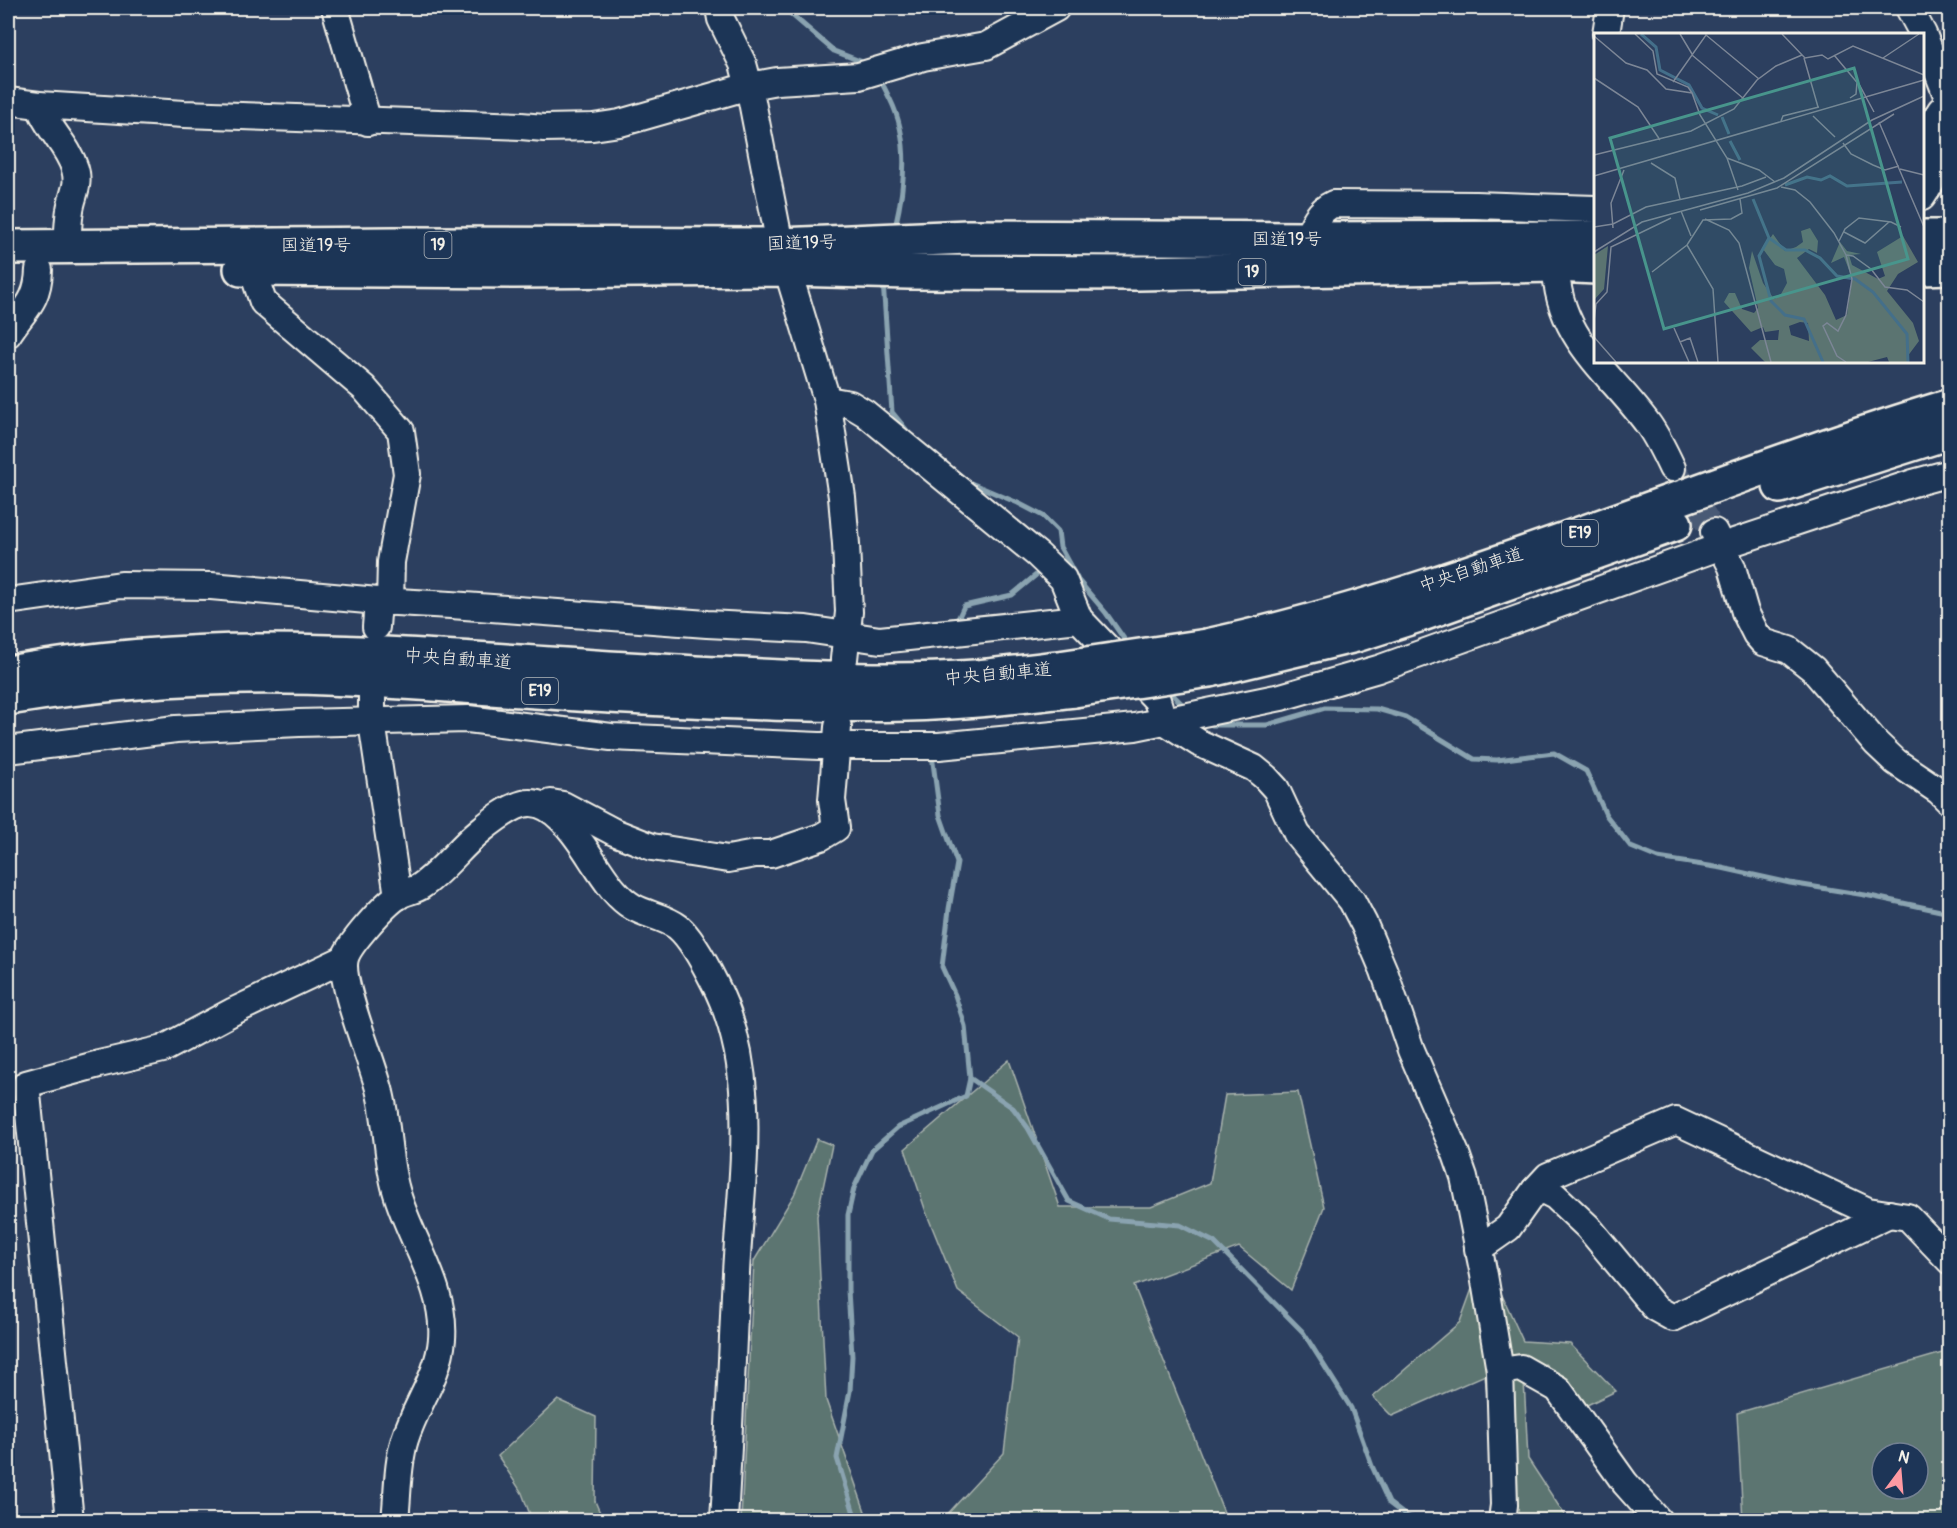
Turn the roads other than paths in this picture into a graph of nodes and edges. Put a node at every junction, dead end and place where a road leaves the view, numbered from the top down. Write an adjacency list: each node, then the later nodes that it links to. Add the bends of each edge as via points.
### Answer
1 (335, 8): 13 (street)
2 (719, 8): 9 (street)
3 (1056, 8): 9 (street, via 986,46 858,76)
4 (1610, 8): 6 (street)
5 (1909, 8): 7 (street)
6 (1606, 33)
7 (1922, 33)
8 (1924, 37): 12 (street)
9 (749, 86): 13 (street, via 593,127); 23 (street)
10 (8, 101): 11 (street)
11 (39, 105): 13 (street); 21 (street, via 76,171)
12 (1950, 105): 14 (street, via 1935,118 1935,168)
13 (368, 122)
14 (1924, 195)
15 (1594, 209): 19 (street, via 1333,204 1324,208)
16 (1924, 237): 17 (highway)
17 (1950, 237)
18 (1594, 238): 19 (highway, 国道19号 / 19)
19 (1307, 239): 22 (highway, 国道19号 / 19, via 909,239)
20 (8, 247): 21 (highway, 国道19号 / 19)
21 (68, 247): 23 (highway, 国道19号 / 19, via 396,244)
22 (868, 256): 23 (highway, 国道19号 / 19); 24 (highway, 国道19号 / 19, via 909,272 1258,272)
23 (784, 257): 28 (highway, 国道19号 / 19, via 515,271); 33 (street)
24 (1556, 265): 25 (highway, 国道19号 / 19); 31 (street, via 1560,299 1577,338)
25 (1594, 267)
26 (1950, 267): 27 (highway)
27 (1924, 268)
28 (252, 269): 29 (highway, 国道19号 / 19); 40 (street, via 263,302 364,388 401,431 407,474)
29 (23, 270): 30 (street, via 39,285)
30 (8, 334)
31 (1594, 362)
32 (1595, 363): 36 (street, via 1648,425)
33 (828, 400): 41 (street, via 850,404 865,413 1038,555 1064,579); 43 (street, via 846,544 849,612)
34 (1950, 406): 44 (highway, 中央自動車道 / E19, via 1873,429 1474,570 1275,632)
35 (1950, 432): 44 (highway, 中央自動車道 / E19, via 1802,478 1356,635)
36 (1672, 468)
37 (1950, 473): 38 (street)
38 (1718, 539): 49 (street, via 1378,669 1281,697); 53 (street, via 1732,567 1745,612 1763,642 1789,650 1813,669 1882,749)
39 (8, 601): 40 (street, via 132,585 211,586)
40 (384, 602): 42 (street); 43 (street, via 806,629)
41 (1079, 618): 43 (street, via 880,640); 49 (street, via 1157,700)
42 (376, 627)
43 (845, 648)
44 (1208, 658): 46 (highway, 中央自動車道 / E19, bridge)
45 (8, 673): 46 (highway, 中央自動車道 / E19, via 166,654 258,651 350,652 822,679)
46 (1066, 679): 48 (highway, 中央自動車道 / E19, via 977,701 909,704 644,698 348,678 260,677 59,689)
47 (372, 695): 50 (street)
48 (8, 698)
49 (1170, 720): 51 (street, via 1135,728 939,746); 59 (street, via 1199,743 1265,777 1276,789 1297,834 1352,901 1456,1154)
50 (372, 723): 51 (street, via 468,719 611,737 752,744); 52 (street, via 176,729); 55 (street)
51 (837, 736): 54 (street, via 832,800 836,828 771,854 728,859 652,847 563,805 538,800)
52 (8, 750)
53 (1950, 802)
54 (532, 804): 55 (street, via 522,804 493,820 418,888); 64 (street, via 544,807 568,825 619,897 634,908 675,925 687,936 715,983 736,1038 745,1137)
55 (398, 896): 56 (street, via 362,930)
56 (344, 959): 62 (street, via 163,1049 26,1084); 63 (street, via 354,1011 380,1089 395,1188 433,1283 443,1336 433,1378 404,1441)
57 (1535, 1190): 58 (street, via 1548,1176 1676,1121 1868,1211); 58 (street, via 1555,1196 1588,1227 1655,1308 1673,1318); 59 (street, via 1508,1228)
58 (1889, 1214): 60 (street, via 1908,1217)
59 (1478, 1249): 61 (street)
60 (1950, 1261)
61 (1500, 1371): 65 (street); 66 (street, via 1521,1368 1558,1389 1625,1483)
62 (70, 1521)
63 (395, 1521)
64 (724, 1521)
65 (1502, 1521)
66 (1658, 1521)

